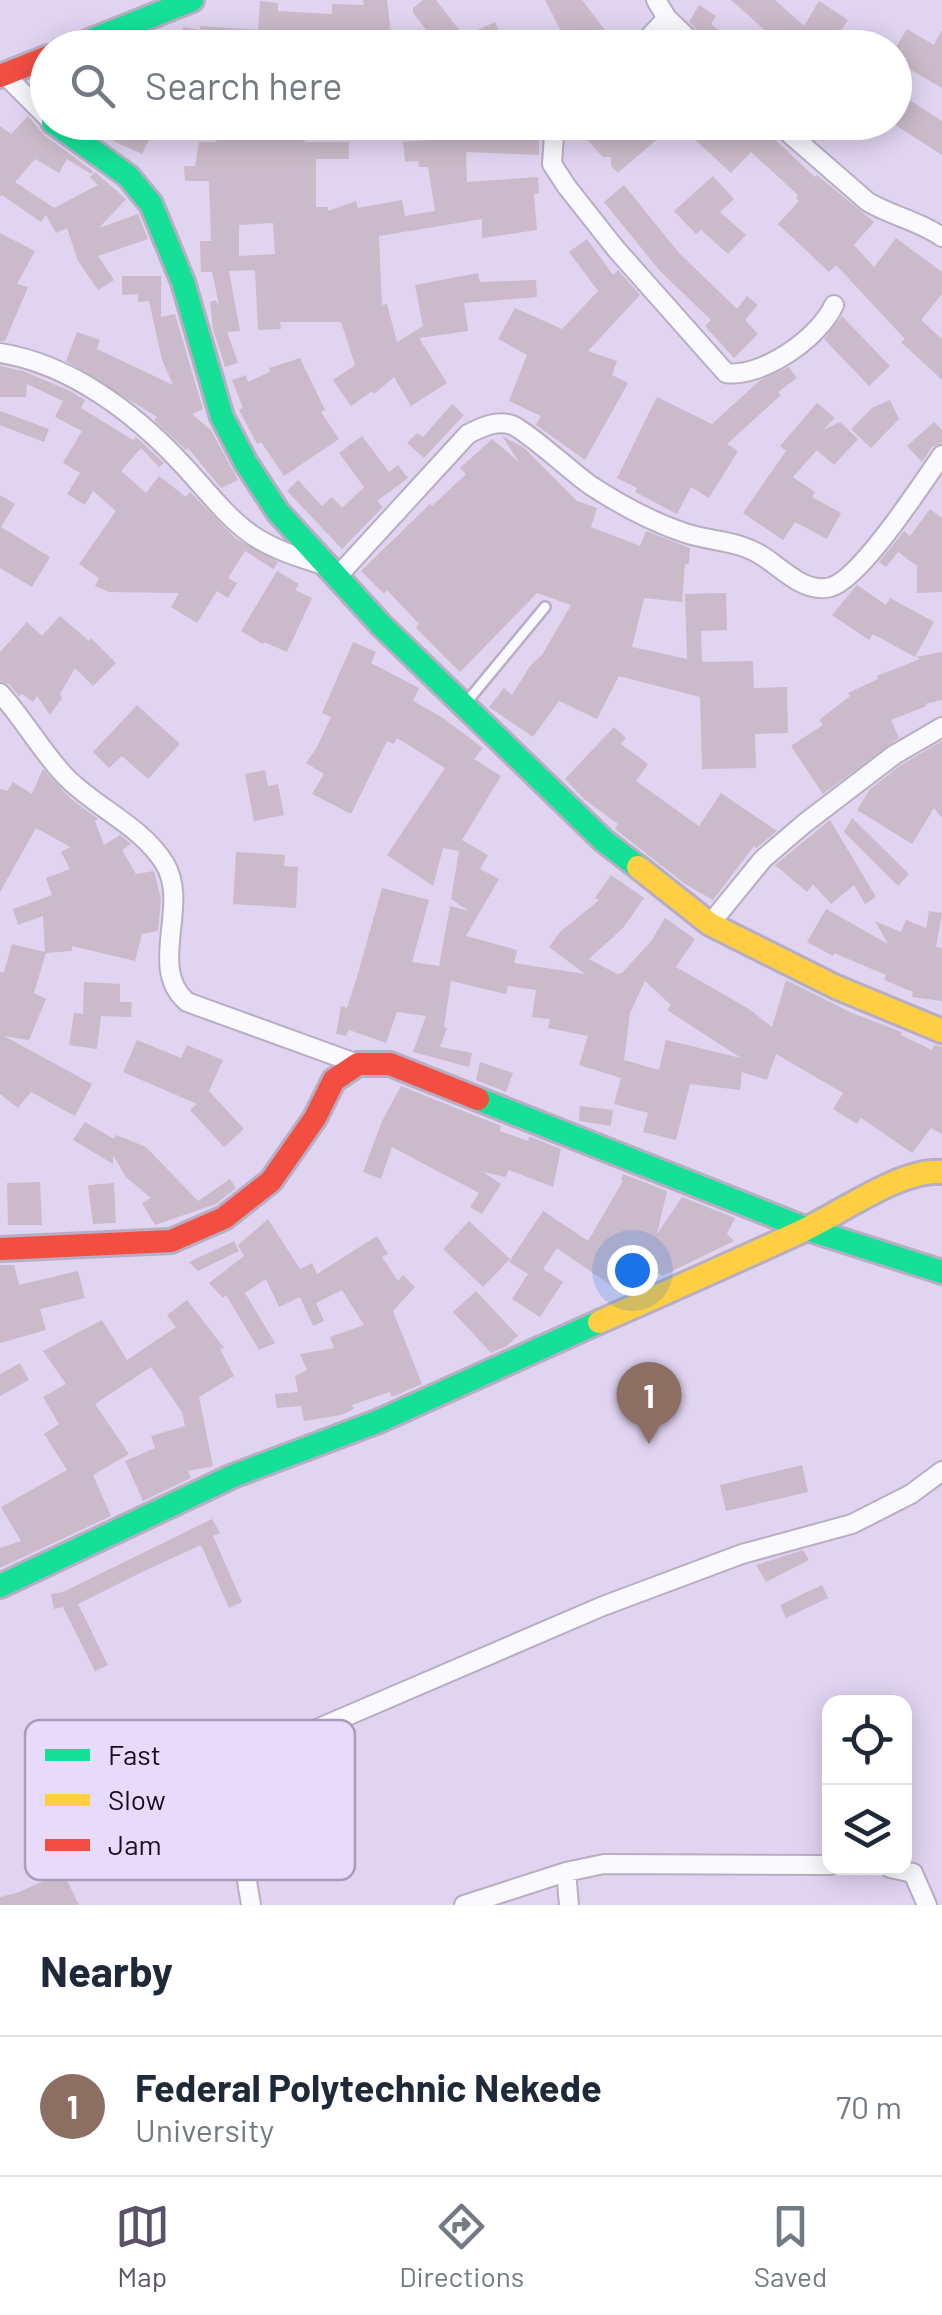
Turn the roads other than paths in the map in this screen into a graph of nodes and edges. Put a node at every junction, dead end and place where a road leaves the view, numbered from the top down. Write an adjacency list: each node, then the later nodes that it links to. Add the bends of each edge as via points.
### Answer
1 (192, 0): 4 (street)
2 (656, 0): 3 (street)
3 (666, 18): 5 (street); 6 (street)
4 (117, 30)
5 (655, 30)
6 (679, 30)
7 (30, 64): 8 (street)
8 (2, 75): 9 (street)
9 (30, 101)
10 (78, 140): 17 (street, via 128,176 151,204 183,282 222,417 278,512)
11 (554, 140): 14 (street, via 552,164 566,187 726,374 746,375 776,362)
12 (797, 140): 13 (street, via 868,202)
13 (942, 237)
14 (834, 306)
15 (0, 354): 17 (street, via 53,368 98,393 167,448 251,534)
16 (942, 455): 17 (street, via 846,580 828,588 806,586 743,546 644,516 512,426 489,424 468,434)
17 (331, 572): 20 (street)
18 (545, 607): 20 (lane)
19 (0, 692): 24 (street, via 66,777 166,866 174,900 169,979 176,993)
20 (463, 706): 22 (street, via 604,841)
21 (942, 727): 22 (street, via 805,823 764,859)
22 (710, 924): 23 (street)
23 (942, 1032)
24 (358, 1064): 26 (street, via 390,1064); 27 (street, via 334,1080 271,1180 224,1218 171,1241)
25 (942, 1172): 26 (street, via 896,1183)
26 (807, 1230): 28 (street); 30 (street, via 379,1421 234,1476)
27 (0, 1249)
28 (942, 1272)
29 (942, 1472): 31 (street, via 852,1524 742,1554 603,1606)
30 (0, 1586)
31 (338, 1720)
32 (822, 1865): 33 (street, via 637,1862)
33 (566, 1872): 37 (street); 38 (street)
34 (912, 1873): 39 (street)
35 (247, 1880): 36 (street)
36 (251, 1905)
37 (464, 1905)
38 (569, 1905)
39 (927, 1905)

